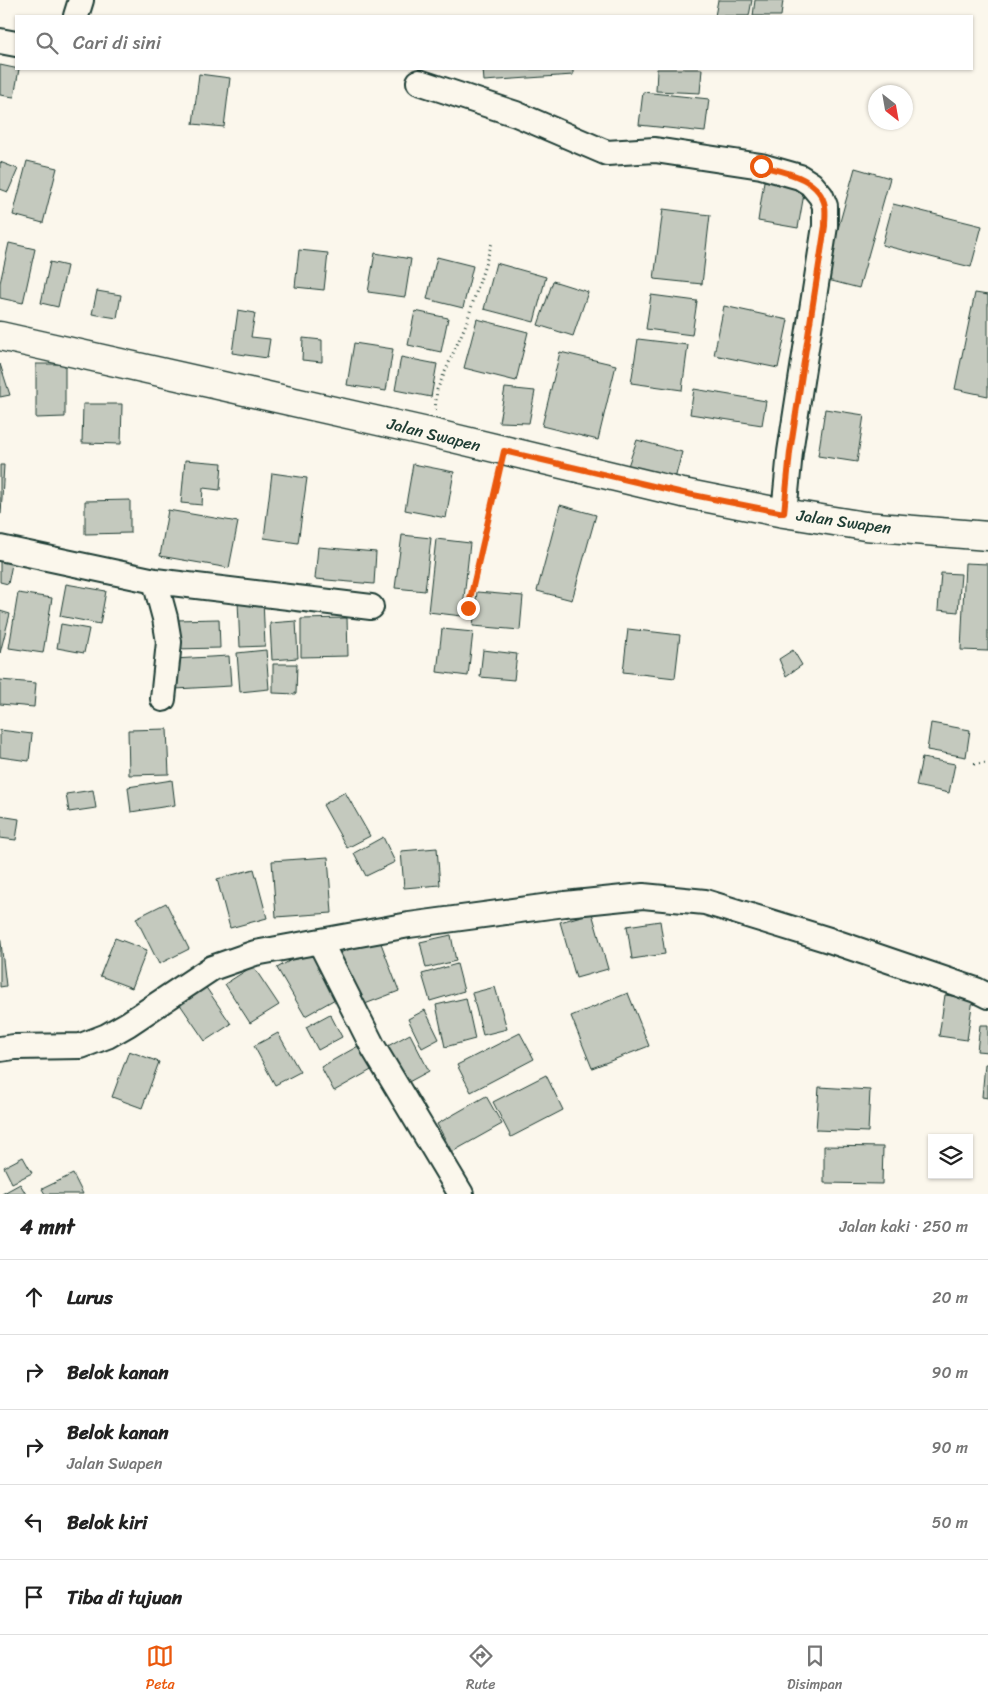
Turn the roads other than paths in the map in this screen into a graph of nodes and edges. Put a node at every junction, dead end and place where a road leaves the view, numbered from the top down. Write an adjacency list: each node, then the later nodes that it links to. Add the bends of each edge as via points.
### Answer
1 (81, 0): 2 (street)
2 (76, 15)
3 (0, 41): 4 (street)
4 (15, 44)
5 (419, 82): 7 (street, via 516,114 607,153 655,150 761,166 800,177 818,190 825,206 825,226 790,452)
6 (0, 336): 7 (main road, Jalan Swapen, via 683,493)
7 (784, 513): 8 (main road, Jalan Swapen, via 866,526)
8 (988, 536)
9 (0, 548): 10 (street)
10 (155, 581): 11 (street); 12 (street, via 169,642)
11 (371, 607)
12 (163, 699)
13 (320, 942): 14 (street, via 409,925 643,896 705,902 829,940); 15 (street, via 254,953 212,968 128,1024 81,1046); 16 (street, via 373,1046)
14 (988, 996)
15 (0, 1049)
16 (461, 1194)

